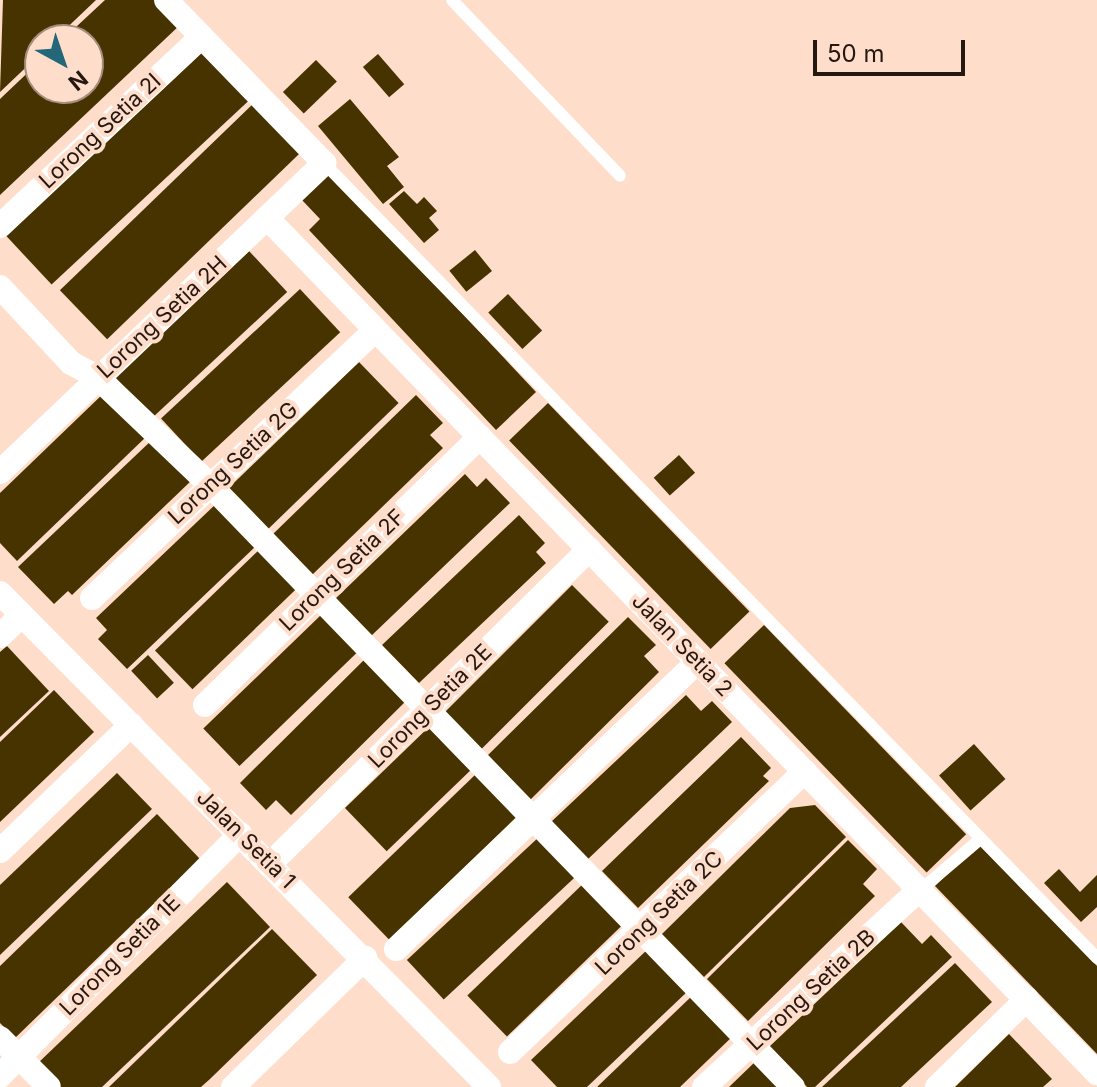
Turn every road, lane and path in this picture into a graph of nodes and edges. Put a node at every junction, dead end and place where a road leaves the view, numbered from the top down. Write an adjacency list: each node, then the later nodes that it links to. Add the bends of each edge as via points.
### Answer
1 (166, 0): 3 (street)
2 (452, 0): 5 (lane)
3 (201, 37): 4 (street); 7 (street, Lorong Setia 2I)
4 (324, 163): 6 (street, Lorong Setia 2H); 27 (lane)
5 (620, 176)
6 (267, 218): 9 (street, Jalan Setia 2); 10 (street, Lorong Setia 2H)
7 (0, 226)
8 (0, 287): 10 (street, via 71,363)
9 (375, 330): 11 (street, Jalan Setia 2); 13 (street, Lorong Setia 2G)
10 (97, 377): 12 (street, Lorong Setia 2H); 13 (street)
11 (480, 437): 14 (street, Jalan Setia 2); 16 (street, Lorong Setia 2F)
12 (0, 472)
13 (210, 485): 16 (street); 17 (street, Lorong Setia 2G)
14 (589, 549): 20 (street, Jalan Setia 2); 22 (street, Lorong Setia 2E)
15 (0, 593): 18 (street, Jalan Setia 1)
16 (315, 597): 21 (street, Lorong Setia 2F); 22 (street)
17 (92, 598)
18 (22, 615): 19 (street); 23 (street, Jalan Setia 1)
19 (0, 636)
20 (698, 661): 24 (street, Jalan Setia 2); 25 (street)
21 (205, 705)
22 (426, 710): 25 (street); 29 (street, Lorong Setia 2E)
23 (131, 725): 26 (street, Jalan Setia 1); 28 (street)
24 (805, 771): 30 (street, Jalan Setia 2); 31 (street, Lorong Setia 2C)
25 (533, 824): 31 (street); 32 (street)
26 (240, 834): 29 (street, Jalan Setia 1); 39 (street, Lorong Setia 1E)
27 (979, 840): 30 (lane); 34 (lane)
28 (0, 851)
29 (271, 863): 33 (street, Jalan Setia 1)
30 (917, 892): 35 (street, Jalan Setia 2); 37 (street, Lorong Setia 2B)
31 (639, 933): 37 (street); 38 (street, Lorong Setia 2C)
32 (396, 949)
33 (365, 958): 43 (street); 44 (street, Jalan Setia 1)
34 (1097, 958)
35 (1027, 999): 40 (street, Jalan Setia 2); 47 (street)
36 (0, 1038): 39 (street)
37 (753, 1043): 45 (street, Lorong Setia 2B); 46 (street)
38 (510, 1052)
39 (19, 1057): 41 (street, Lorong Setia 1E); 42 (street)
40 (1097, 1073)
41 (0, 1076)
42 (49, 1087)
43 (233, 1087)
44 (489, 1087)
45 (704, 1087)
46 (793, 1087)
47 (937, 1087)

